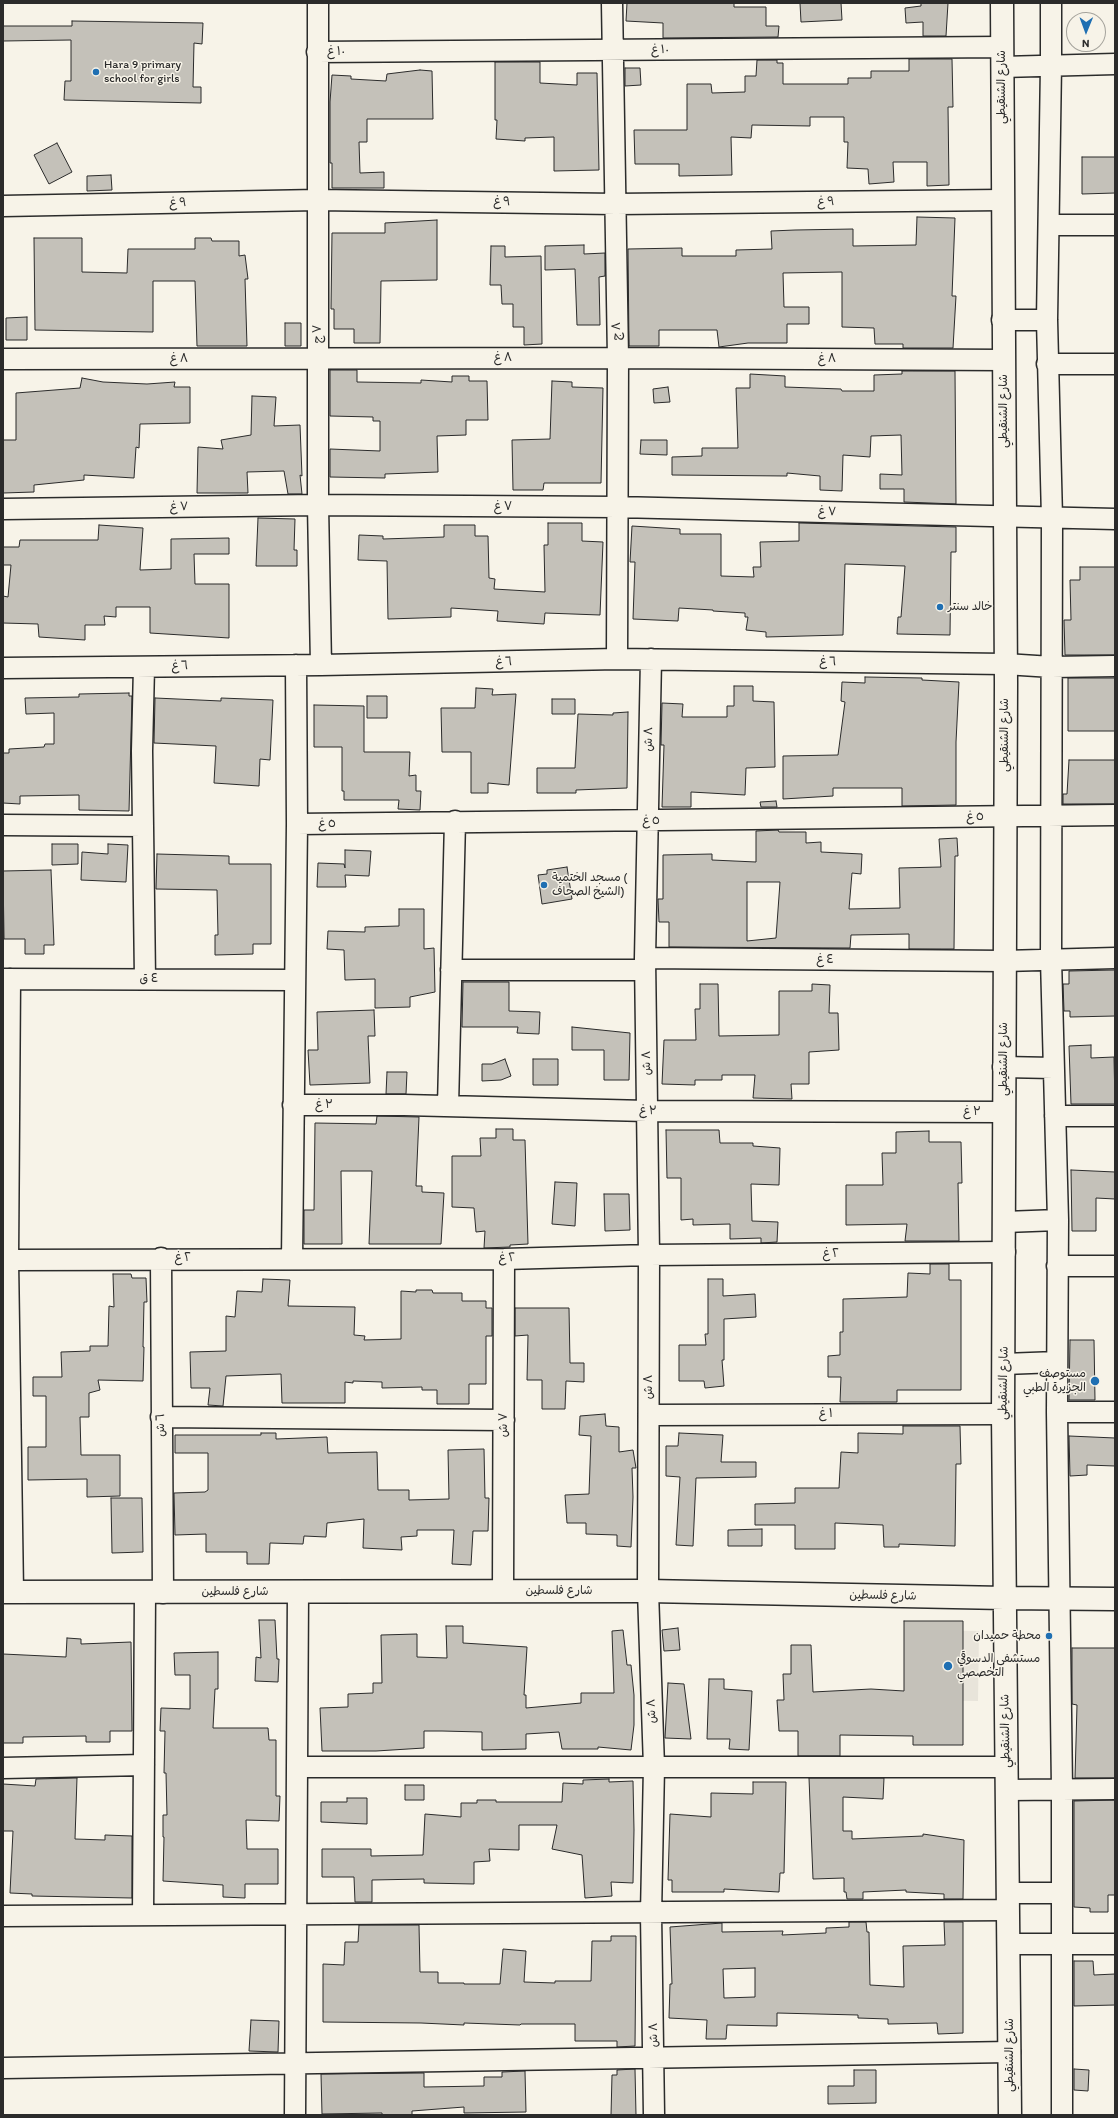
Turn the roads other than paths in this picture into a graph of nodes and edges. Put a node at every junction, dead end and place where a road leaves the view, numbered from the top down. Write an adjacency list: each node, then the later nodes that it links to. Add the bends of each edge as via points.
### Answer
1 (318, 3): 6 (street, ٧ ج)
2 (612, 3): 5 (street, ٨ ج)
3 (1002, 3): 7 (street, شارع الشنقيطي)
4 (1050, 3): 8 (street)
5 (613, 50): 6 (street, ١٠ غ); 7 (street, ١٠ غ); 12 (street, ٨ ج)
6 (317, 52): 10 (street, ٧ ج)
7 (1002, 57): 8 (street, ١٠ غ); 11 (street, شارع الشنقيطي)
8 (1051, 64): 9 (street, ١٠ غ); 14 (street)
9 (1115, 64)
10 (317, 200): 12 (street, ٩ غ); 13 (street, ٩ غ); 20 (street, ٧ ج)
11 (1002, 200): 12 (street, ٩ غ); 16 (street, شارع الشنقيطي)
12 (616, 204): 18 (street, ٨ ج)
13 (3, 206)
14 (1049, 225): 15 (street); 17 (street)
15 (1115, 225)
16 (1002, 320): 17 (street); 21 (street, شارع الشنقيطي)
17 (1047, 320): 22 (street)
18 (618, 358): 20 (street, ٨ غ); 21 (street, ٨ غ); 25 (street, ٨ ج)
19 (3, 359): 20 (street, ٨ غ)
20 (318, 359): 24 (street, ٧ ج)
21 (1004, 360): 27 (street, شارع الشنقيطي)
22 (1047, 364): 23 (street); 28 (street)
23 (1115, 364)
24 (318, 506): 25 (street, ٧ غ); 26 (street, ٧ غ); 34 (street, ٧ ج)
25 (618, 507): 27 (street, ٧ غ); 30 (street, ٨ ج)
26 (3, 509)
27 (1003, 516): 28 (street, ٧ غ); 32 (street, شارع الشنقيطي)
28 (1052, 518): 29 (street, ٧ غ); 37 (street)
29 (1115, 518)
30 (617, 659): 31 (street, ٦ غ); 34 (street, ٦ غ)
31 (650, 659): 32 (street, ٦ غ); 43 (street, ٨ ش)
32 (1005, 664): 37 (street, ٦ غ); 41 (street, شارع الشنقيطي)
33 (296, 665): 34 (street, ٦ غ); 36 (street, ٦ غ); 44 (street)
34 (321, 665)
35 (1115, 666): 37 (street, ٦ غ)
36 (144, 667): 38 (street, ٦ غ); 46 (street)
37 (1052, 667): 39 (street)
38 (3, 668)
39 (1053, 814): 40 (street, ٥ غ); 41 (street, ٥ غ); 47 (street)
40 (1115, 815)
41 (1005, 816): 43 (street, ٥ غ); 49 (street, شارع الشنقيطي)
42 (455, 821): 43 (street, ٥ غ); 44 (street, ٥ غ); 51 (street)
43 (647, 821): 50 (street, ٨ ش)
44 (298, 824): 54 (street)
45 (3, 825): 46 (street)
46 (143, 826): 53 (street)
47 (1051, 958): 48 (street, ٤ غ); 49 (street, ٤ غ); 56 (street)
48 (1115, 958)
49 (1004, 961): 50 (street, ٤ غ); 55 (street, شارع الشنقيطي)
50 (645, 964): 51 (street, ٤ غ); 59 (street, ٨ ش)
51 (451, 970): 58 (street)
52 (6, 979): 53 (street, ٤ ق); 63 (street)
53 (144, 979): 54 (street, ٤ ق)
54 (294, 980): 57 (street)
55 (1004, 1067): 56 (street); 60 (street, شارع الشنقيطي)
56 (1053, 1068): 61 (street)
57 (293, 1105): 58 (street, ٣ غ); 70 (street)
58 (448, 1106): 59 (street, ٣ غ)
59 (647, 1111): 60 (street, ٣ غ); 67 (street, ٨ ش)
60 (1004, 1112): 65 (street, شارع الشنقيطي)
61 (1055, 1116): 62 (street); 64 (street)
62 (1115, 1116)
63 (6, 1126): 71 (street)
64 (1058, 1220): 65 (street); 72 (street)
65 (1005, 1222): 66 (street, شارع الشنقيطي)
66 (1005, 1252): 67 (street, ٢ غ); 75 (street, شارع الشنقيطي)
67 (649, 1255): 69 (street, ٢ غ); 79 (street, ٨ ش)
68 (161, 1258): 70 (street, ٢ غ); 71 (street, ٢ غ); 81 (street, ٦ ش)
69 (504, 1258): 70 (street, ٢ غ); 82 (street, ٧ ش)
70 (292, 1259)
71 (8, 1260): 80 (street)
72 (1057, 1266): 73 (street); 74 (street)
73 (1115, 1266)
74 (1057, 1362): 75 (street); 76 (street)
75 (1004, 1364): 78 (street, شارع الشنقيطي)
76 (1057, 1412): 77 (street); 89 (street)
77 (1115, 1412)
78 (1003, 1414): 79 (street, ١ غ); 88 (street, شارع الشنقيطي)
79 (649, 1415): 84 (street, ٨ ش)
80 (6, 1417): 85 (street)
81 (161, 1417): 82 (street); 87 (street, ٦ ش)
82 (504, 1420): 83 (street, ٧ ش)
83 (503, 1591): 84 (street, شارع فلسطين); 86 (street, شارع فلسطين)
84 (648, 1591): 88 (street, شارع فلسطين); 93 (street, ٨ ش)
85 (8, 1592): 87 (street, شارع فلسطين)
86 (298, 1592): 87 (street, شارع فلسطين); 92 (street)
87 (154, 1593): 91 (street, ٦ ش)
88 (1004, 1598): 89 (street, شارع فلسطين); 94 (street, شارع الشنقيطي)
89 (1060, 1598): 90 (street, شارع فلسطين); 96 (street)
90 (1115, 1598)
91 (144, 1765): 95 (street); 103 (street, ٦ ش)
92 (297, 1767): 93 (street); 101 (street)
93 (654, 1767): 94 (street); 102 (street, ٨ ش)
94 (1006, 1767): 97 (street, شارع الشنقيطي)
95 (3, 1768)
96 (1062, 1789): 97 (street); 98 (street); 99 (street)
97 (1007, 1790): 100 (street, شارع الشنقيطي)
98 (1115, 1790)
99 (1061, 1893): 100 (street); 106 (street)
100 (1008, 1902): 102 (street); 105 (street, شارع الشنقيطي)
101 (296, 1914): 102 (street); 103 (street); 110 (street)
102 (651, 1914): 109 (street, ٨ ش)
103 (143, 1915): 104 (street)
104 (3, 1916)
105 (1009, 1944): 106 (street); 108 (street, شارع الشنقيطي)
106 (1061, 1944): 107 (street); 115 (street)
107 (1115, 1944)
108 (1010, 2052): 109 (street); 114 (street, شارع الشنقيطي)
109 (654, 2058): 110 (street); 113 (street, ٨ ش)
110 (295, 2063): 111 (street); 112 (street)
111 (3, 2068)
112 (295, 2115)
113 (654, 2115)
114 (1010, 2115)
115 (1062, 2115)

